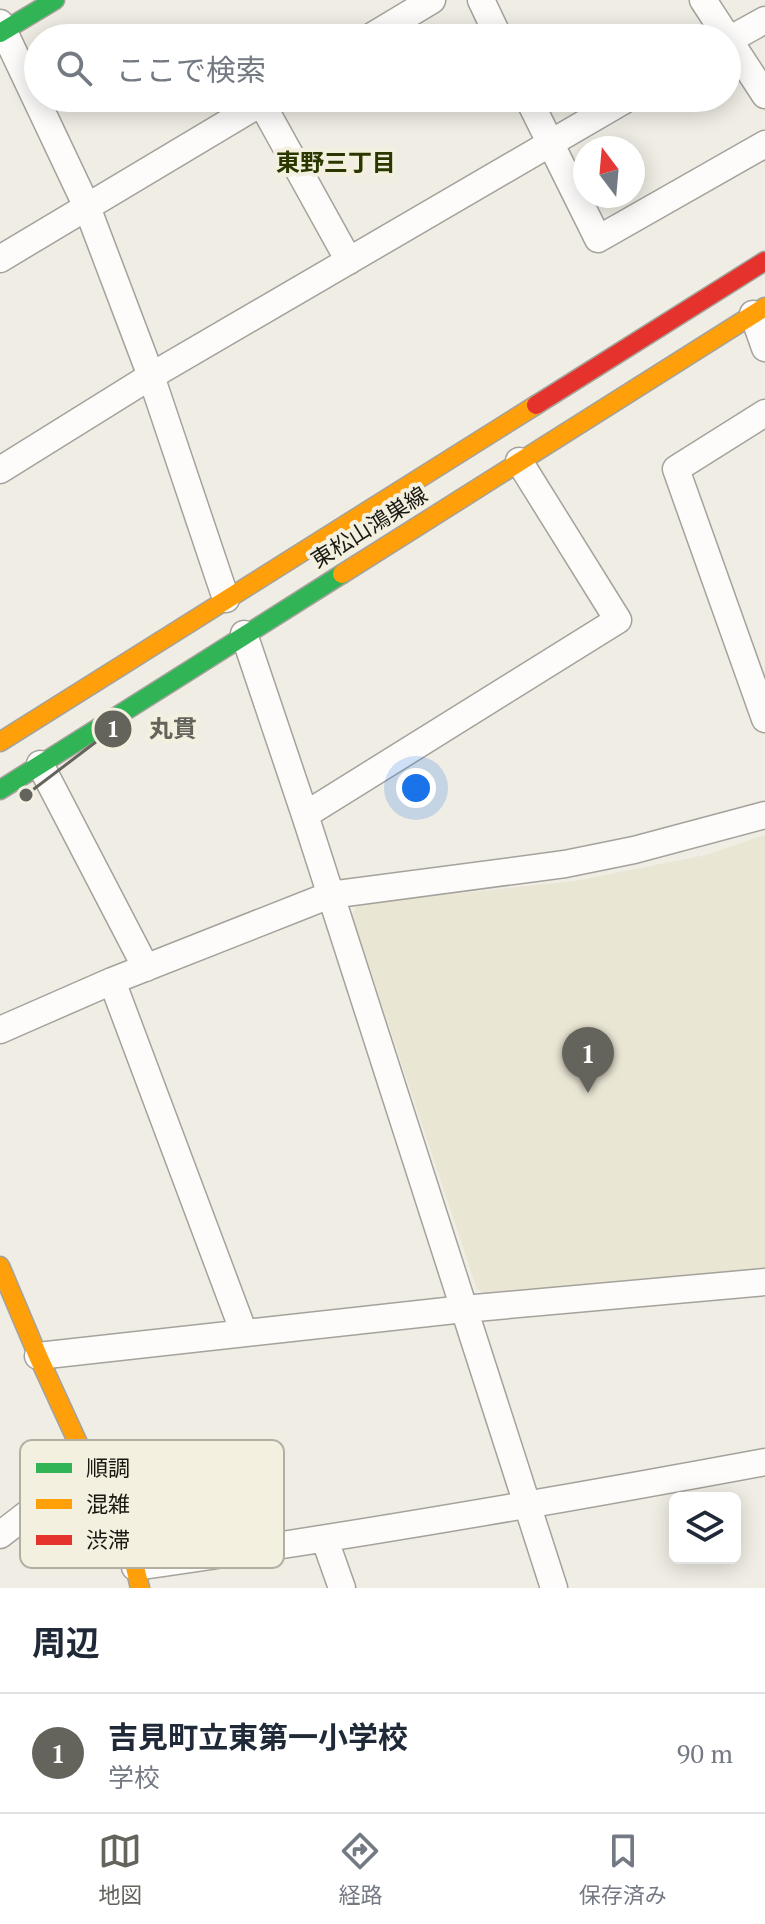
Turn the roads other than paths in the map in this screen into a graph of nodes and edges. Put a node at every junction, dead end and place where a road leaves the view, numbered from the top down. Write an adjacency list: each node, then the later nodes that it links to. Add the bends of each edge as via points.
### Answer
1 (55, 0): 9 (main road)
2 (432, 0): 6 (street)
3 (481, 0): 7 (street)
4 (703, 0): 8 (street)
5 (765, 20): 10 (street)
6 (392, 24)
7 (492, 24)
8 (718, 24)
9 (1, 28): 12 (street)
10 (741, 33)
11 (741, 59): 13 (street)
12 (24, 76)
13 (765, 95)
14 (41, 112): 21 (street)
15 (245, 112): 21 (street)
16 (271, 112): 23 (street)
17 (535, 112): 19 (street)
18 (604, 112): 19 (street)
19 (550, 143): 20 (street, via 598,239); 23 (street)
20 (765, 144)
21 (87, 207): 22 (street); 27 (street)
22 (0, 259)
23 (349, 261): 27 (street)
24 (765, 261): 31 (main road, 東松山鴻巣線)
25 (759, 310): 26 (street); 29 (main road, 東松山鴻巣線)
26 (765, 348)
27 (151, 376): 30 (street); 31 (street)
28 (765, 413): 33 (street, via 676,469)
29 (519, 461): 32 (main road, 東松山鴻巣線); 37 (street, via 618,620)
30 (0, 470)
31 (226, 599): 34 (main road, 東松山鴻巣線)
32 (244, 634): 35 (main road, 東松山鴻巣線); 37 (street)
33 (765, 719)
34 (0, 742)
35 (40, 764): 36 (main road, 東松山鴻巣線); 40 (street)
36 (0, 790)
37 (305, 815): 39 (street)
38 (765, 815): 39 (street, via 565,864)
39 (330, 895): 40 (street); 45 (street)
40 (146, 968): 41 (street)
41 (112, 981): 42 (street); 46 (street)
42 (0, 1030)
43 (0, 1266): 47 (main road)
44 (765, 1282): 45 (street)
45 (464, 1309): 46 (street); 50 (street)
46 (244, 1333): 47 (street)
47 (38, 1356): 48 (main road)
48 (76, 1440)
49 (765, 1462): 50 (street)
50 (527, 1506): 53 (street); 58 (street)
51 (20, 1520): 52 (street)
52 (0, 1535)
53 (325, 1540): 54 (street); 57 (street)
54 (284, 1548)
55 (187, 1568): 56 (street)
56 (138, 1578)
57 (342, 1588)
58 (554, 1588)

